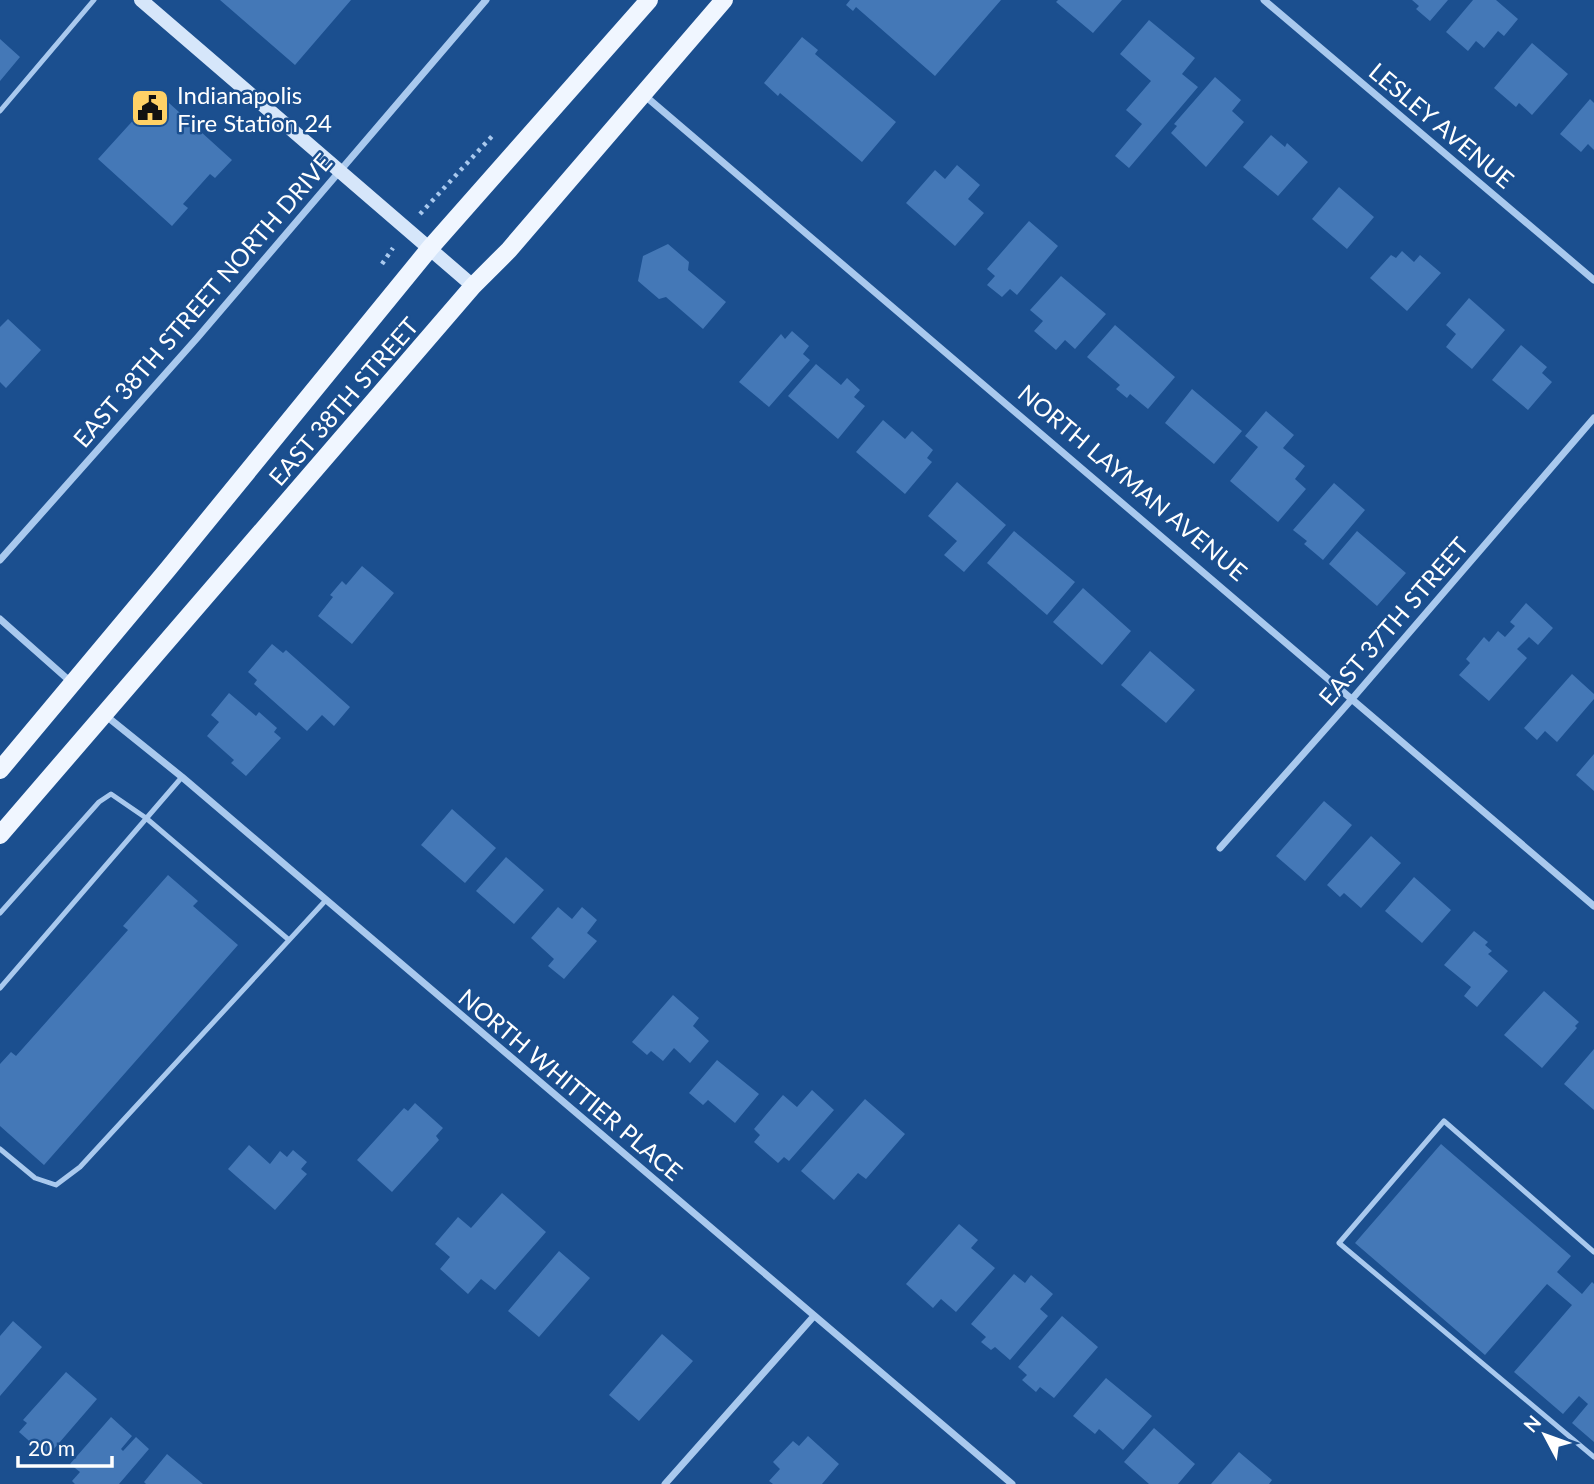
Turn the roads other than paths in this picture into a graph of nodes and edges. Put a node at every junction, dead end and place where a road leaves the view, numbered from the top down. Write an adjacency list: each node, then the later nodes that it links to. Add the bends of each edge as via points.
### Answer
1 (94, 0): 8 (lane)
2 (141, 0): 9 (street)
3 (485, 0): 9 (street, EAST 38TH STREET NORTH DRIVE)
4 (649, 0): 10 (main road, EAST 38TH STREET)
5 (724, 0): 7 (main road, EAST 38TH STREET)
6 (1264, 0): 11 (street, LESLEY AVENUE)
7 (643, 93): 12 (main road, EAST 38TH STREET); 17 (street, NORTH LAYMAN AVENUE)
8 (0, 111)
9 (340, 170): 10 (street); 14 (street, EAST 38TH STREET NORTH DRIVE)
10 (430, 248): 12 (street); 16 (main road, EAST 38TH STREET)
11 (1594, 280)
12 (473, 286): 18 (main road, EAST 38TH STREET)
13 (1594, 418): 17 (street, EAST 37TH STREET)
14 (0, 560)
15 (0, 619): 16 (street)
16 (72, 683): 19 (main road, EAST 38TH STREET)
17 (1352, 699): 23 (street, EAST 37TH STREET); 25 (street, NORTH LAYMAN AVENUE)
18 (105, 715): 20 (street, NORTH WHITTIER PLACE); 22 (main road, EAST 38TH STREET)
19 (0, 770)
20 (182, 777): 21 (lane); 24 (street, NORTH WHITTIER PLACE)
21 (146, 818): 26 (lane, via 111,794); 27 (lane); 28 (lane)
22 (0, 835)
23 (1220, 848)
24 (326, 900): 27 (lane); 31 (street, NORTH WHITTIER PLACE)
25 (1594, 906)
26 (0, 913)
27 (289, 940): 29 (lane, via 80,1167 56,1185 35,1178)
28 (0, 988)
29 (0, 1149)
30 (1594, 1252): 32 (lane, via 1444,1121 1339,1243)
31 (814, 1316): 33 (street); 34 (street, NORTH WHITTIER PLACE)
32 (1594, 1457)
33 (665, 1484)
34 (1012, 1484)

